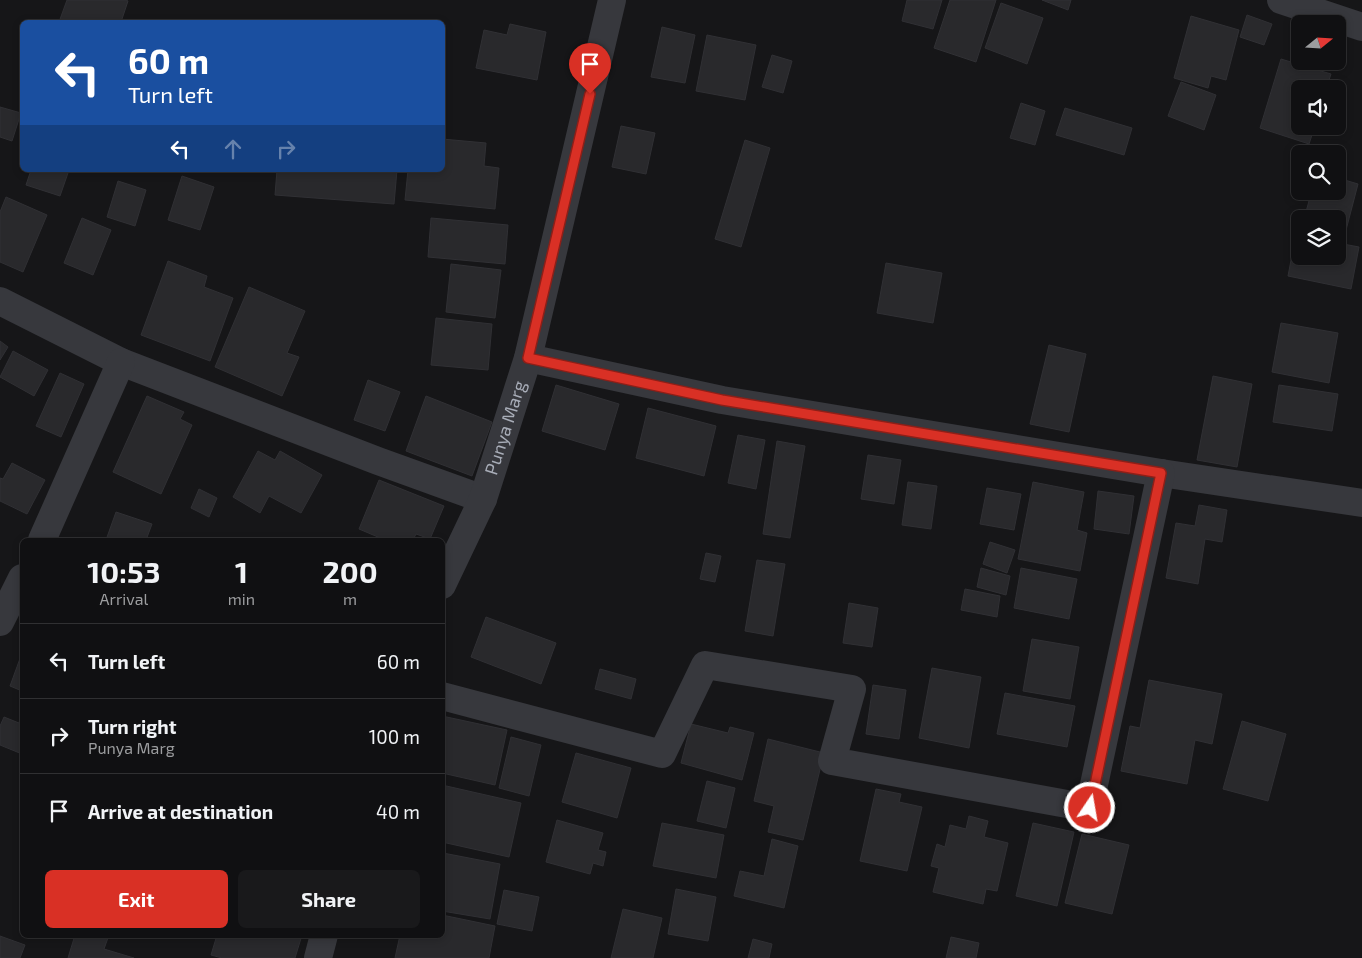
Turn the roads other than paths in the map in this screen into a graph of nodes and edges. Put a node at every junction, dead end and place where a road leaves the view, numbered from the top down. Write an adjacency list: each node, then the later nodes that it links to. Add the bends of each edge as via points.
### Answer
1 (612, 0): 5 (street, Punya Marg)
2 (1281, 0): 3 (street)
3 (1362, 27)
4 (0, 301): 6 (street)
5 (528, 358): 7 (street, via 722,400); 8 (street, Punya Marg)
6 (121, 362): 8 (street); 10 (street)
7 (1161, 473): 9 (street); 14 (street, via 1090,808 832,761 852,689 705,665 662,754)
8 (483, 499): 11 (street, Punya Marg)
9 (1362, 503)
10 (43, 538)
11 (445, 579)
12 (20, 582): 13 (street)
13 (0, 622)
14 (445, 697)
15 (323, 938): 16 (street)
16 (318, 958)

